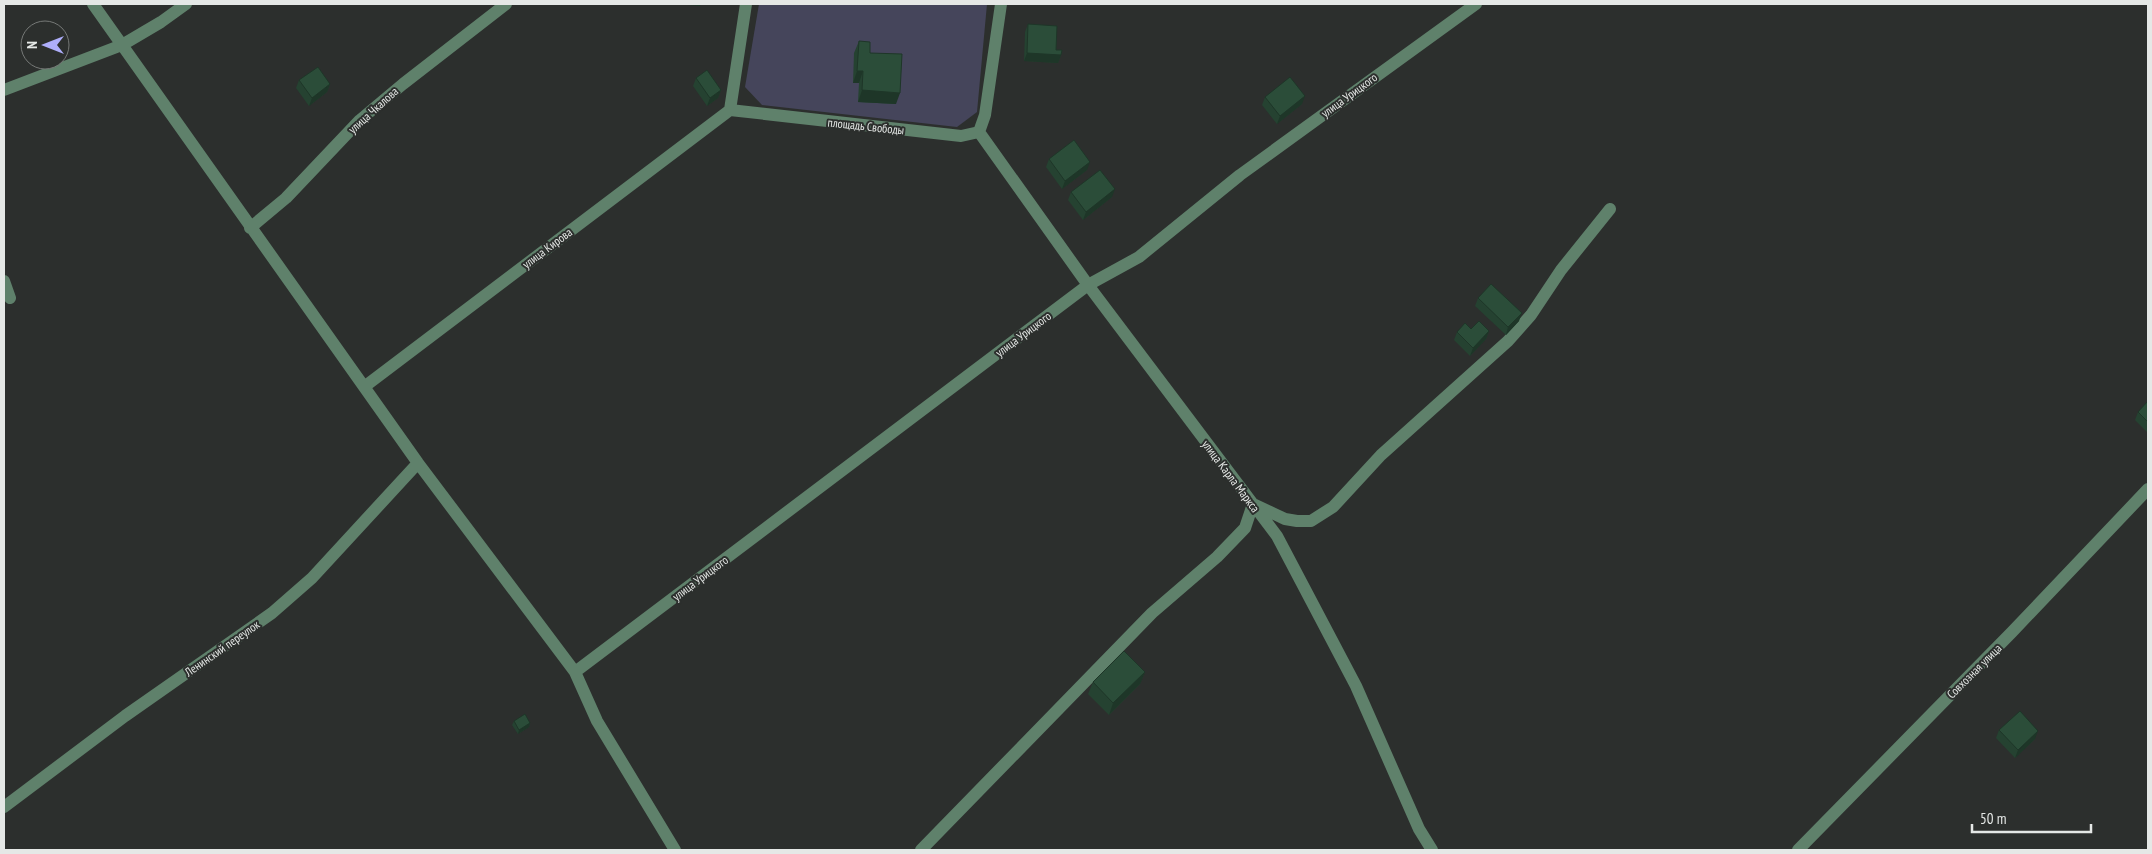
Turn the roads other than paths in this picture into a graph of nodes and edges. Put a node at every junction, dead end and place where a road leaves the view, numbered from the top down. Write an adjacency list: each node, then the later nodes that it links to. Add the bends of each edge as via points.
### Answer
1 (93, 4): 7 (street)
2 (186, 4): 7 (street)
3 (506, 4): 12 (street, улица Чкалова, via 360,120 286,198)
4 (746, 4): 9 (street)
5 (1000, 4): 10 (street, via 985,115)
6 (1476, 4): 14 (street, улица Урицкого, via 1240,175 1139,257)
7 (122, 45): 8 (street); 12 (street)
8 (4, 90)
9 (730, 110): 10 (street, площадь Свободы, via 961,136); 16 (street, улица Кирова)
10 (979, 132): 14 (street, улица Карла Маркса)
11 (1610, 209): 19 (street, via 1508,341 1381,456 1333,507 1311,521 1297,522)
12 (250, 228): 16 (street)
13 (4, 280): 15 (street)
14 (1088, 285): 19 (street, улица Карла Маркса); 20 (street, улица Урицкого)
15 (10, 298)
16 (364, 387): 17 (street)
17 (418, 463): 20 (street); 21 (street, Ленинский переулок, via 312,578 272,613 125,716)
18 (2148, 489): 25 (street, Совхозная улица)
19 (1253, 504): 23 (street, via 1246,528 1152,613); 24 (street, улица Карла Маркса, via 1276,536 1356,686 1419,829)
20 (575, 672): 22 (street, via 597,721)
21 (4, 807)
22 (675, 850)
23 (921, 850)
24 (1432, 850)
25 (1798, 850)

